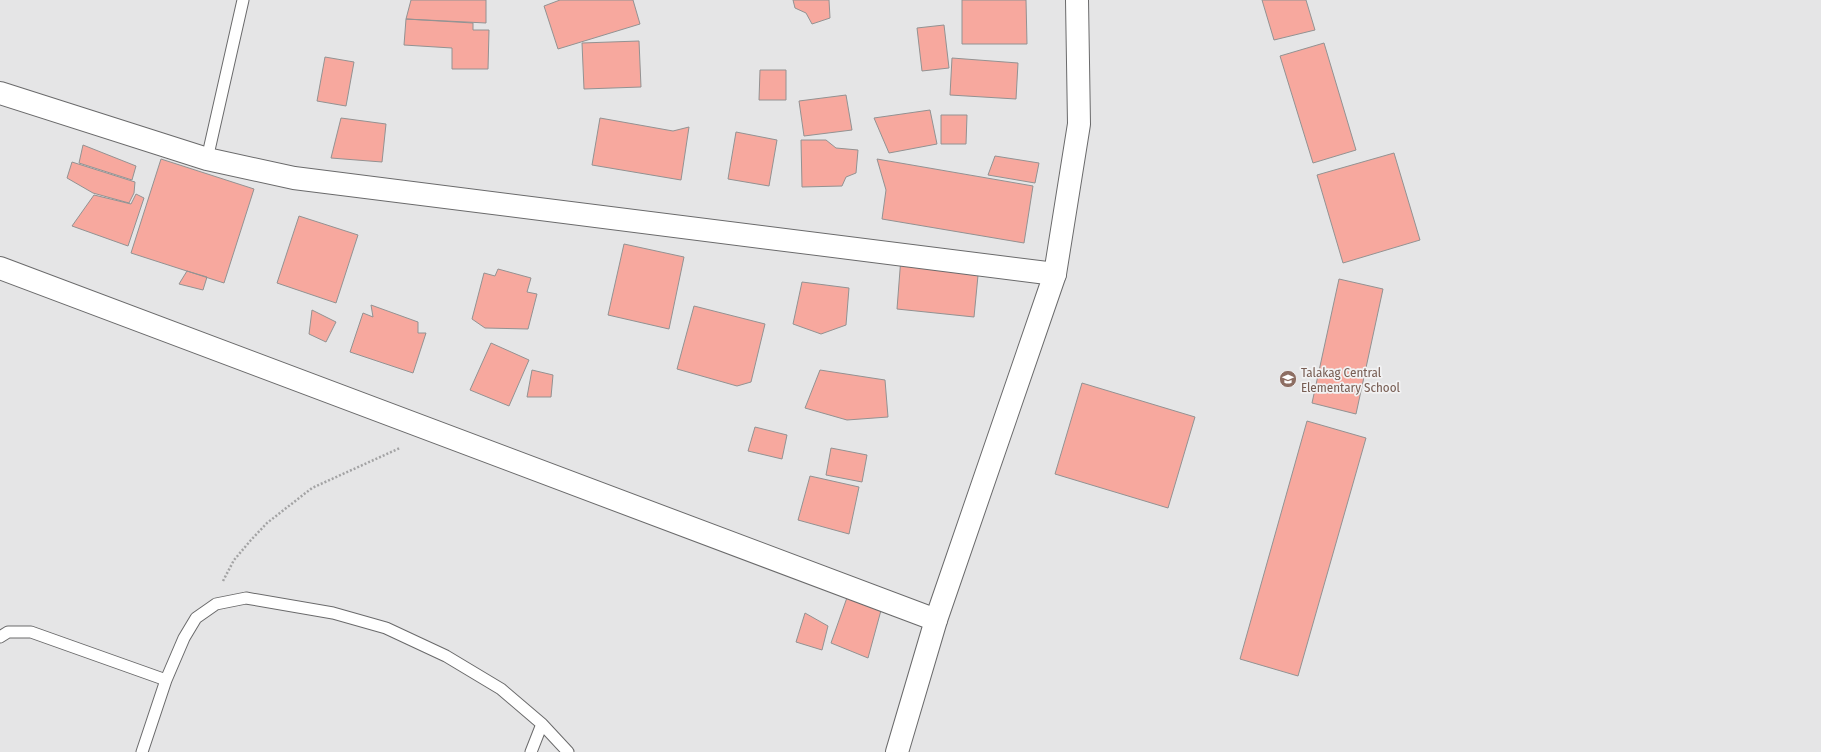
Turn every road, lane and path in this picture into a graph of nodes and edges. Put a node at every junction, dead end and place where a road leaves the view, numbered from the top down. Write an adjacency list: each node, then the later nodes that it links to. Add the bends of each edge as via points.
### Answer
1 (243, 0): 4 (lane)
2 (1077, 0): 6 (street, via 1078,124)
3 (0, 93): 4 (street)
4 (207, 159): 6 (street, via 294,178)
5 (0, 268): 7 (street)
6 (1055, 274): 9 (street)
7 (437, 432): 8 (path, via 312,488 287,507 262,529 234,560); 9 (street)
8 (216, 604): 11 (lane, via 196,618 184,638); 12 (lane, via 246,598 333,613 386,628 446,656 502,689)
9 (936, 620): 16 (street)
10 (0, 637): 11 (lane, via 8,632 31,632)
11 (166, 680): 13 (lane)
12 (542, 724): 14 (lane); 15 (lane)
13 (142, 752)
14 (531, 752)
15 (568, 752)
16 (898, 752)

